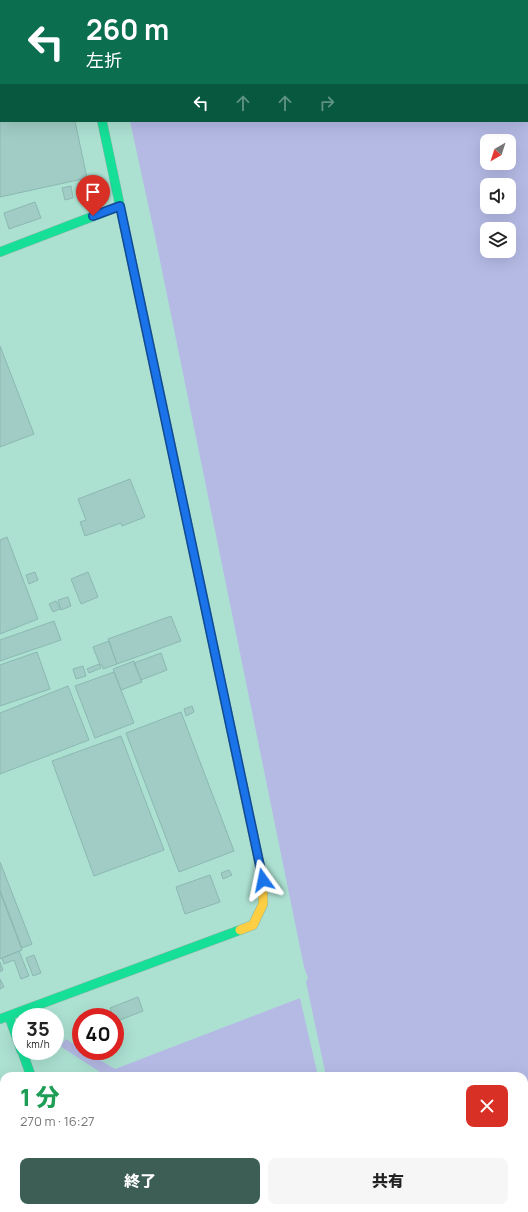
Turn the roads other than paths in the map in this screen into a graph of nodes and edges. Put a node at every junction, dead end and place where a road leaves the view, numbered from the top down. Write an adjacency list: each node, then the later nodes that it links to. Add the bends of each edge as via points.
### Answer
1 (102, 122): 2 (street)
2 (120, 206): 3 (street); 4 (street, via 263,880 263,904 253,925)
3 (0, 252)
4 (4, 1018): 5 (street)
5 (12, 1033)
6 (25, 1060): 7 (street)
7 (29, 1072)

